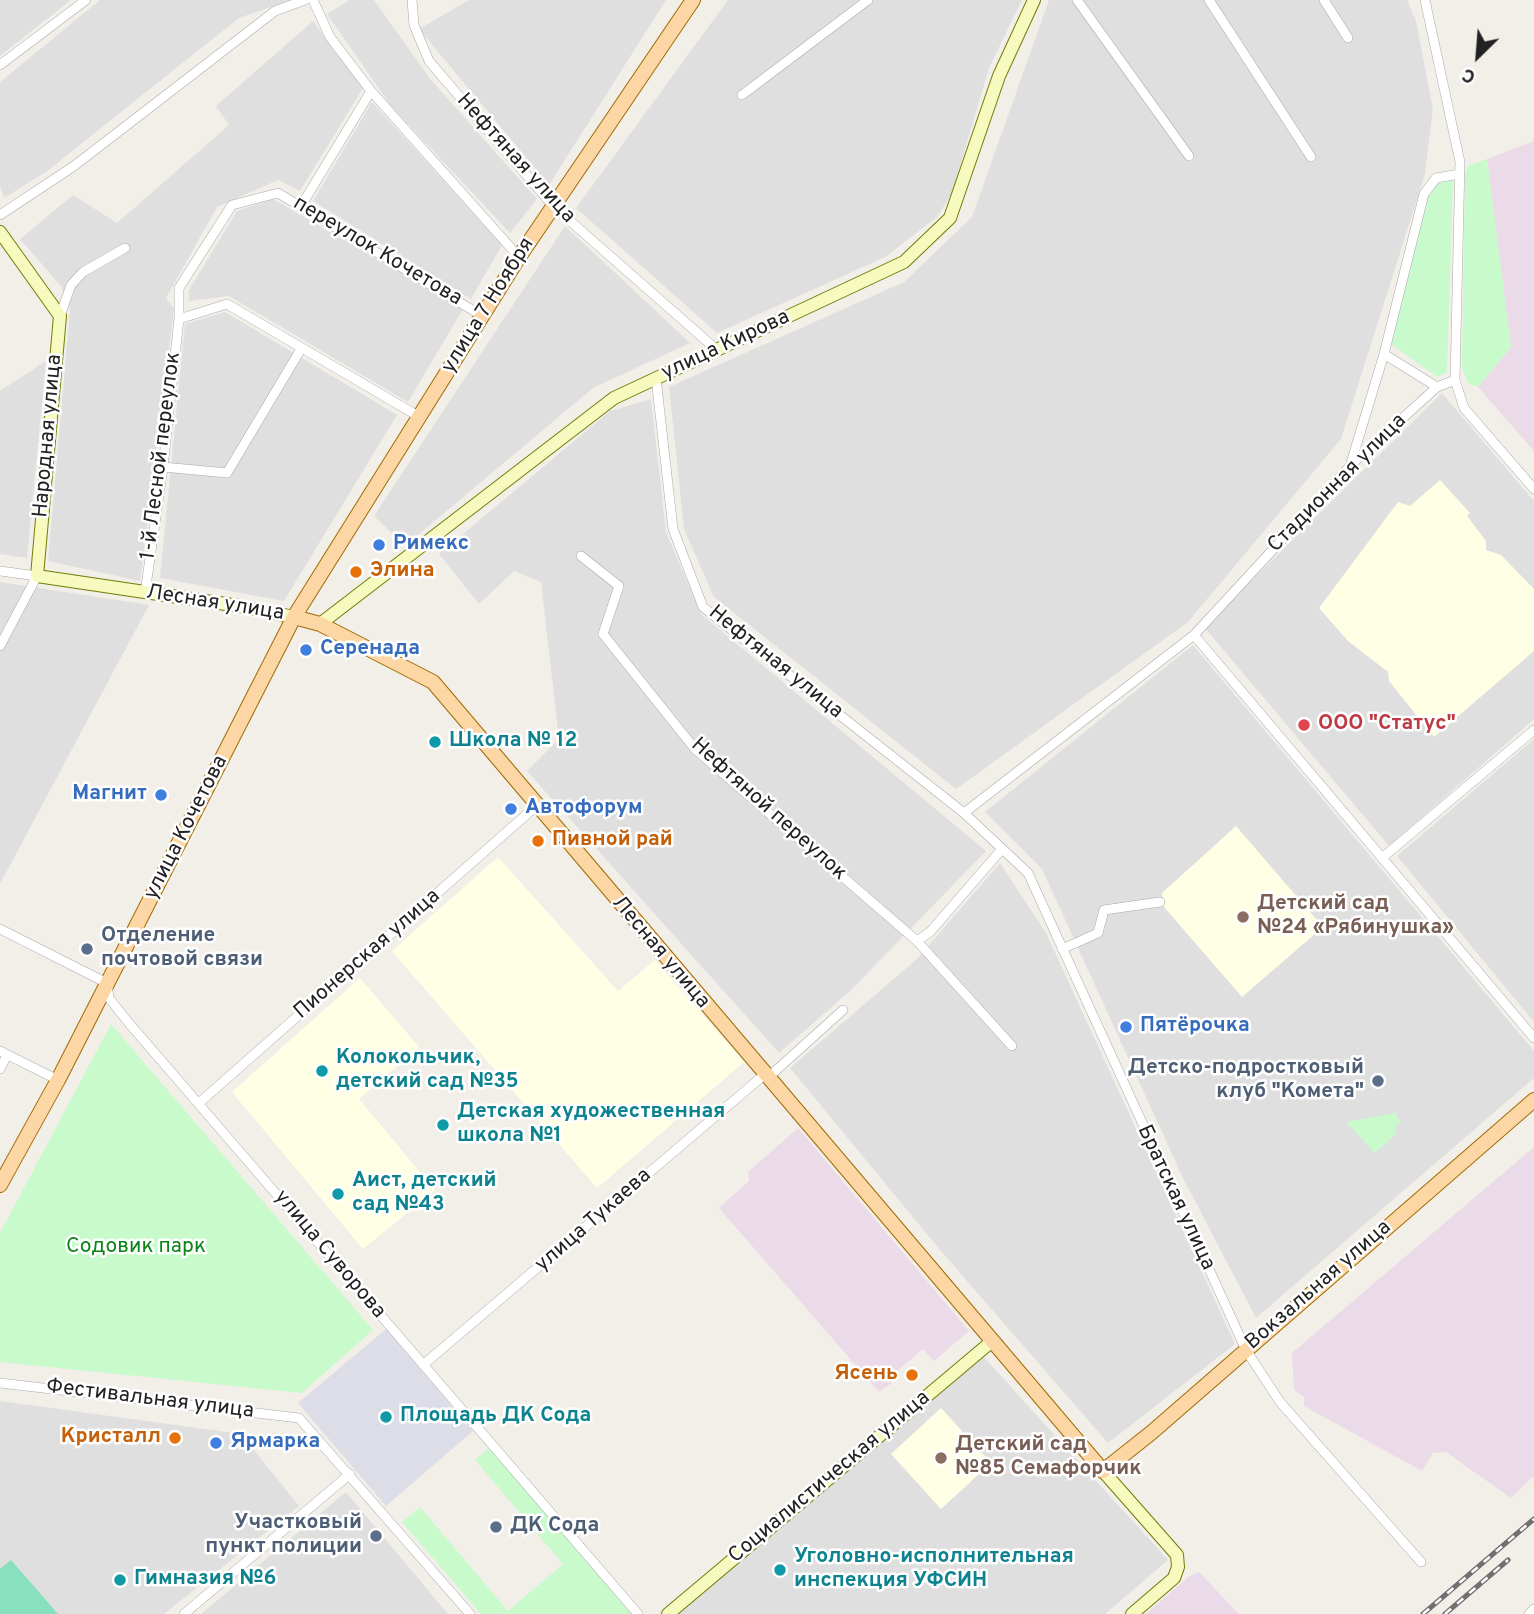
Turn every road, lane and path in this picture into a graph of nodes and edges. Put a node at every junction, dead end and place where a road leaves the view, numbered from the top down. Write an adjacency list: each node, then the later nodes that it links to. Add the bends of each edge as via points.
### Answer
1 (86, 0): 13 (street)
2 (304, 0): 21 (street, via 275,11 74,166)
3 (313, 0): 14 (street, via 330,37)
4 (412, 0): 20 (street, Нефтяная улица, via 414,25 429,61)
5 (693, 0): 20 (main road, улица 7 Ноября)
6 (868, 0): 15 (street)
7 (1034, 0): 29 (street, улица Кирова, via 999,76 950,218 904,262)
8 (1077, 0): 16 (street)
9 (1209, 0): 17 (street)
10 (1324, 0): 12 (street)
11 (1425, 0): 18 (street)
12 (1348, 38)
13 (0, 65)
14 (371, 91): 19 (street); 24 (street)
15 (742, 95)
16 (1189, 156)
17 (1311, 157)
18 (1460, 174): 30 (street, via 1436,178 1424,194); 32 (street)
19 (301, 206): 26 (street, переулок Кочетова); 27 (street, переулок Кочетова, via 278,193 232,205 179,288)
20 (553, 206): 24 (main road, улица 7 Ноября); 29 (street, Нефтяная улица)
21 (0, 215)
22 (0, 232): 25 (street)
23 (125, 248): 25 (street, Народная улица, via 83,272 71,285)
24 (519, 257): 26 (main road, улица 7 Ноября)
25 (60, 316): 40 (street, Народная улица)
26 (484, 317): 34 (main road, улица 7 Ноября)
27 (179, 319): 28 (street, via 227,304); 36 (street, 1-й Лесной переулок)
28 (301, 348): 34 (street); 36 (street, via 227,473)
29 (717, 350): 31 (street, улица Кирова)
30 (1384, 354): 33 (street); 35 (street)
31 (656, 378): 43 (street, улица Кирова, via 614,398); 48 (street, Нефтяная улица, via 673,529 703,607)
32 (1455, 380): 33 (street, Стадионная улица); 37 (street, via 1464,408)
33 (1437, 387): 35 (street, Стадионная улица)
34 (418, 416): 42 (main road, улица 7 Ноября)
35 (1351, 465): 44 (street, Стадионная улица)
36 (163, 467): 41 (street, 1-й Лесной переулок)
37 (1534, 489)
38 (581, 556): 53 (street, Нефтяной переулок, via 619,586 603,634 695,749)
39 (0, 571): 40 (street, Лесная улица)
40 (37, 576): 41 (street, Лесная улица); 45 (street, Народная улица)
41 (145, 593): 42 (street, Лесная улица)
42 (294, 617): 43 (main road, Лесная улица); 55 (main road, улица Кочетова)
43 (320, 624): 47 (main road, Лесная улица, via 433,682)
44 (1194, 635): 48 (street, Стадионная улица); 50 (street)
45 (0, 646)
46 (1534, 730): 50 (street)
47 (535, 807): 61 (main road, Лесная улица); 64 (street, Пионерская улица)
48 (964, 813): 49 (street, Братская улица)
49 (1002, 849): 53 (street); 54 (street, Братская улица, via 1027,873)
50 (1382, 858): 57 (street)
51 (1160, 902): 54 (street, via 1104,910 1098,933)
52 (0, 929): 55 (street, улица Суворова)
53 (917, 941): 58 (street, Нефтяной переулок)
54 (1062, 948): 67 (street, Братская улица)
55 (104, 995): 62 (main road, улица Кочетова); 64 (street, улица Суворова)
56 (843, 1010): 61 (street, улица Тукаева, via 772,1074)
57 (1534, 1038)
58 (1012, 1046)
59 (4, 1053): 60 (street); 62 (street)
60 (0, 1069)
61 (764, 1076): 66 (main road, Лесная улица); 68 (street, улица Тукаева)
62 (58, 1080): 65 (main road, улица Кочетова)
63 (1534, 1100): 67 (main road, Вокзальная улица)
64 (199, 1103): 68 (street, улица Суворова)
65 (1, 1180)
66 (991, 1342): 70 (main road, Лесная улица); 77 (street, Социалистическая улица)
67 (1246, 1350): 70 (main road, Вокзальная улица); 72 (street, Братская улица, via 1280,1402)
68 (423, 1365): 76 (street, улица Суворова)
69 (0, 1383): 71 (street, Фестивальная улица, via 299,1418)
70 (1103, 1471): 78 (street, Лесная улица, via 1177,1555 1174,1578)
71 (350, 1474): 74 (street); 75 (street)
72 (1421, 1562)
73 (1534, 1609): 79 (street)
74 (184, 1614)
75 (470, 1614)
76 (638, 1614)
77 (668, 1614)
78 (1132, 1614)
79 (1529, 1614)

